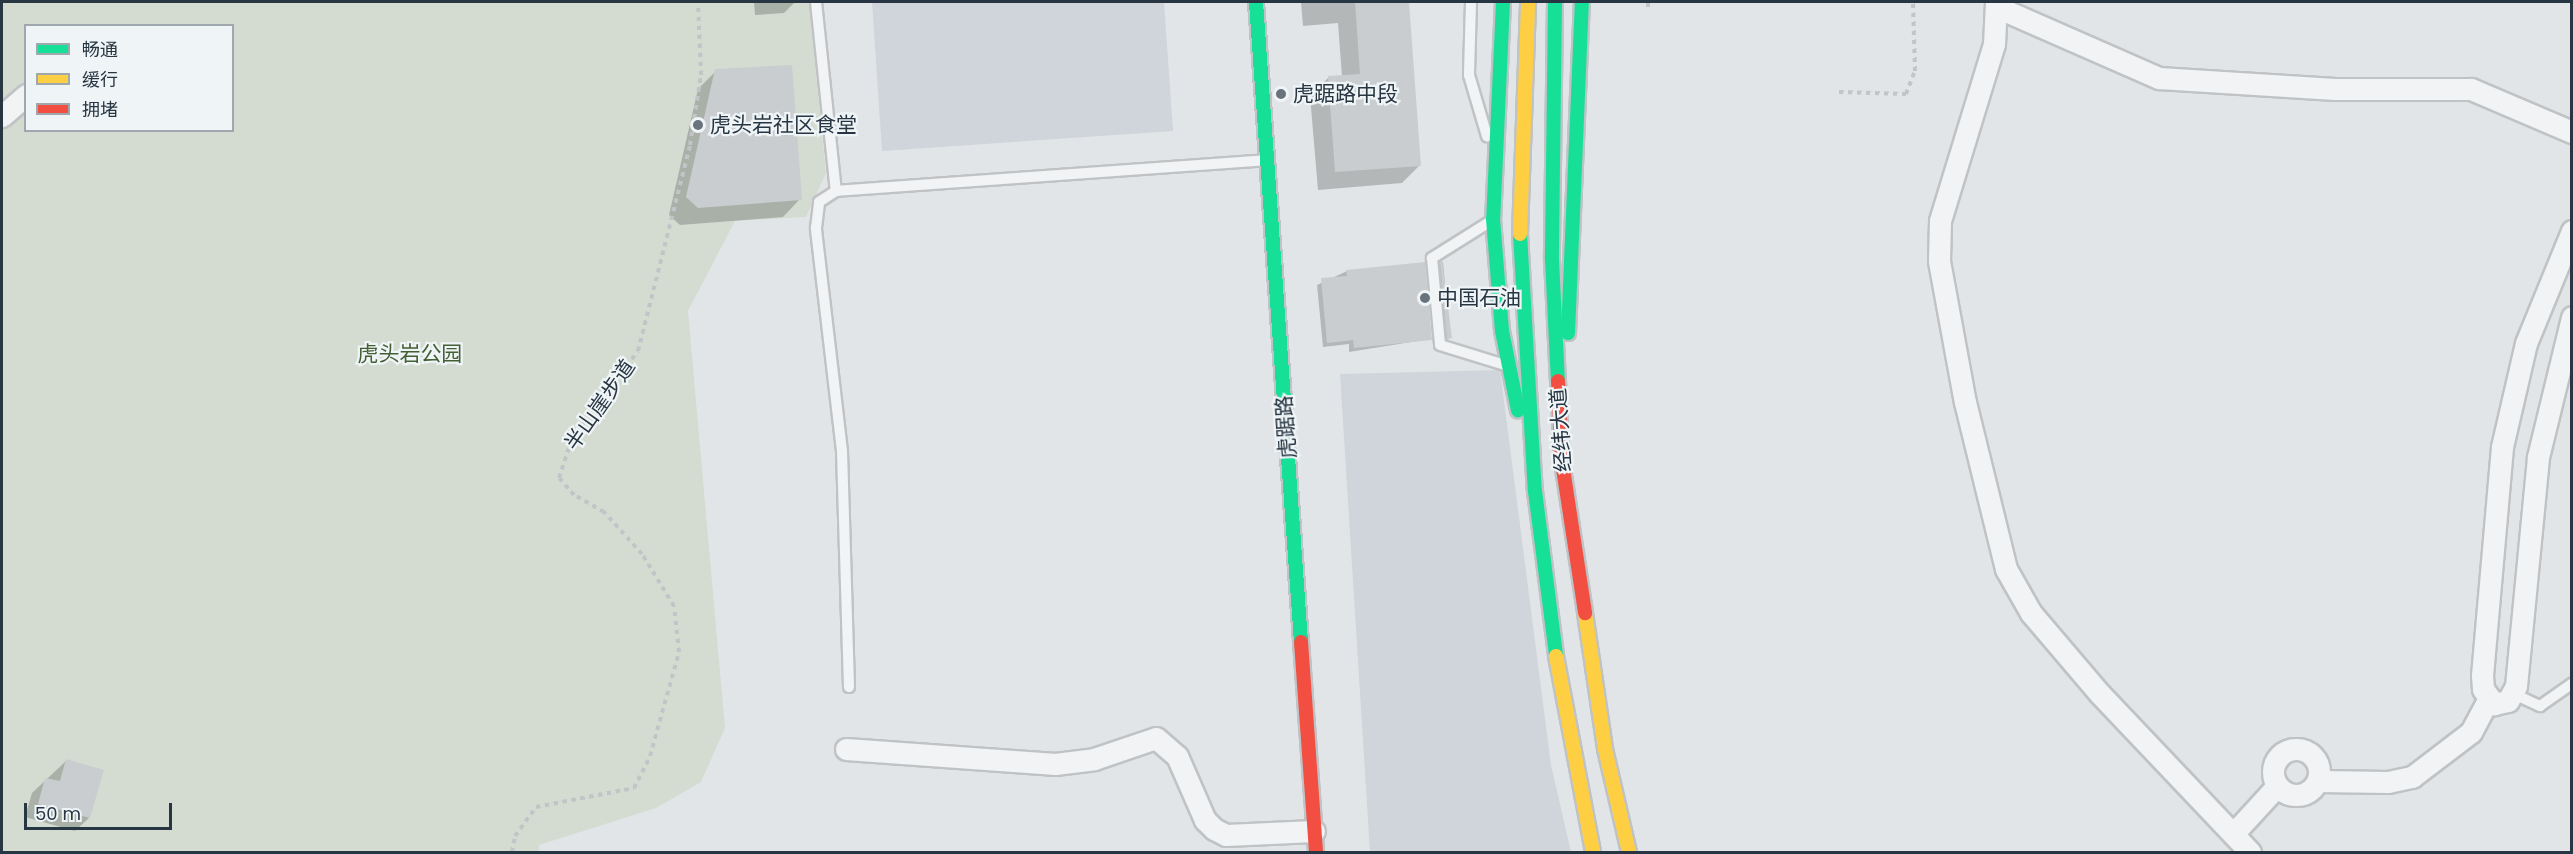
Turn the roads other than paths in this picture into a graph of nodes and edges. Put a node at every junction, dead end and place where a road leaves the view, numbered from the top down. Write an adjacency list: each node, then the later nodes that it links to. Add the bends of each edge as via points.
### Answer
1 (816, 2): 14 (lane)
2 (1256, 2): 13 (street, 虎踞路)
3 (1471, 2): 12 (lane, via 1469,75)
4 (1503, 2): 12 (street)
5 (1528, 2): 20 (street, 经纬大道, via 1519,266)
6 (1555, 2): 19 (street, 经纬大道, via 1552,260)
7 (1582, 2): 19 (street)
8 (1996, 4): 11 (street, via 2159,78 2335,89 2471,89); 29 (street, via 1994,44 1940,221 1939,261 1965,402 2006,569 2031,612 2100,694)
9 (24, 97): 10 (street)
10 (2, 116)
11 (2571, 132)
12 (1493, 155): 15 (street)
13 (1268, 160): 14 (lane); 28 (street, 虎踞路)
14 (836, 191): 22 (lane, via 819,202 815,214 842,452)
15 (1493, 219): 18 (street); 18 (lane, via 1432,258 1440,345)
16 (2571, 231): 24 (street, via 2539,306 2506,425 2482,675)
17 (2571, 317): 23 (street, via 2538,457)
18 (1509, 366): 20 (street)
19 (1562, 462): 32 (street, 经纬大道, via 1605,749)
20 (1535, 491): 31 (street, 经纬大道, via 1547,610)
21 (2571, 684): 23 (lane, via 2540,706)
22 (849, 687)
23 (2514, 694): 24 (street, via 2502,705)
24 (2488, 700): 26 (street, via 2471,732 2412,777 2388,782)
25 (846, 748): 28 (street, via 1055,764 1094,759 1156,738 1177,756 1204,820 1214,829 1226,835)
26 (2318, 781): 27 (street, via 2296,796); 27 (street, via 2315,758 2294,749 2275,763)
27 (2277, 786): 29 (street)
28 (1314, 831): 30 (street, 虎踞路)
29 (2233, 834): 33 (street)
30 (1316, 852)
31 (1593, 852)
32 (1629, 852)
33 (2250, 852)

